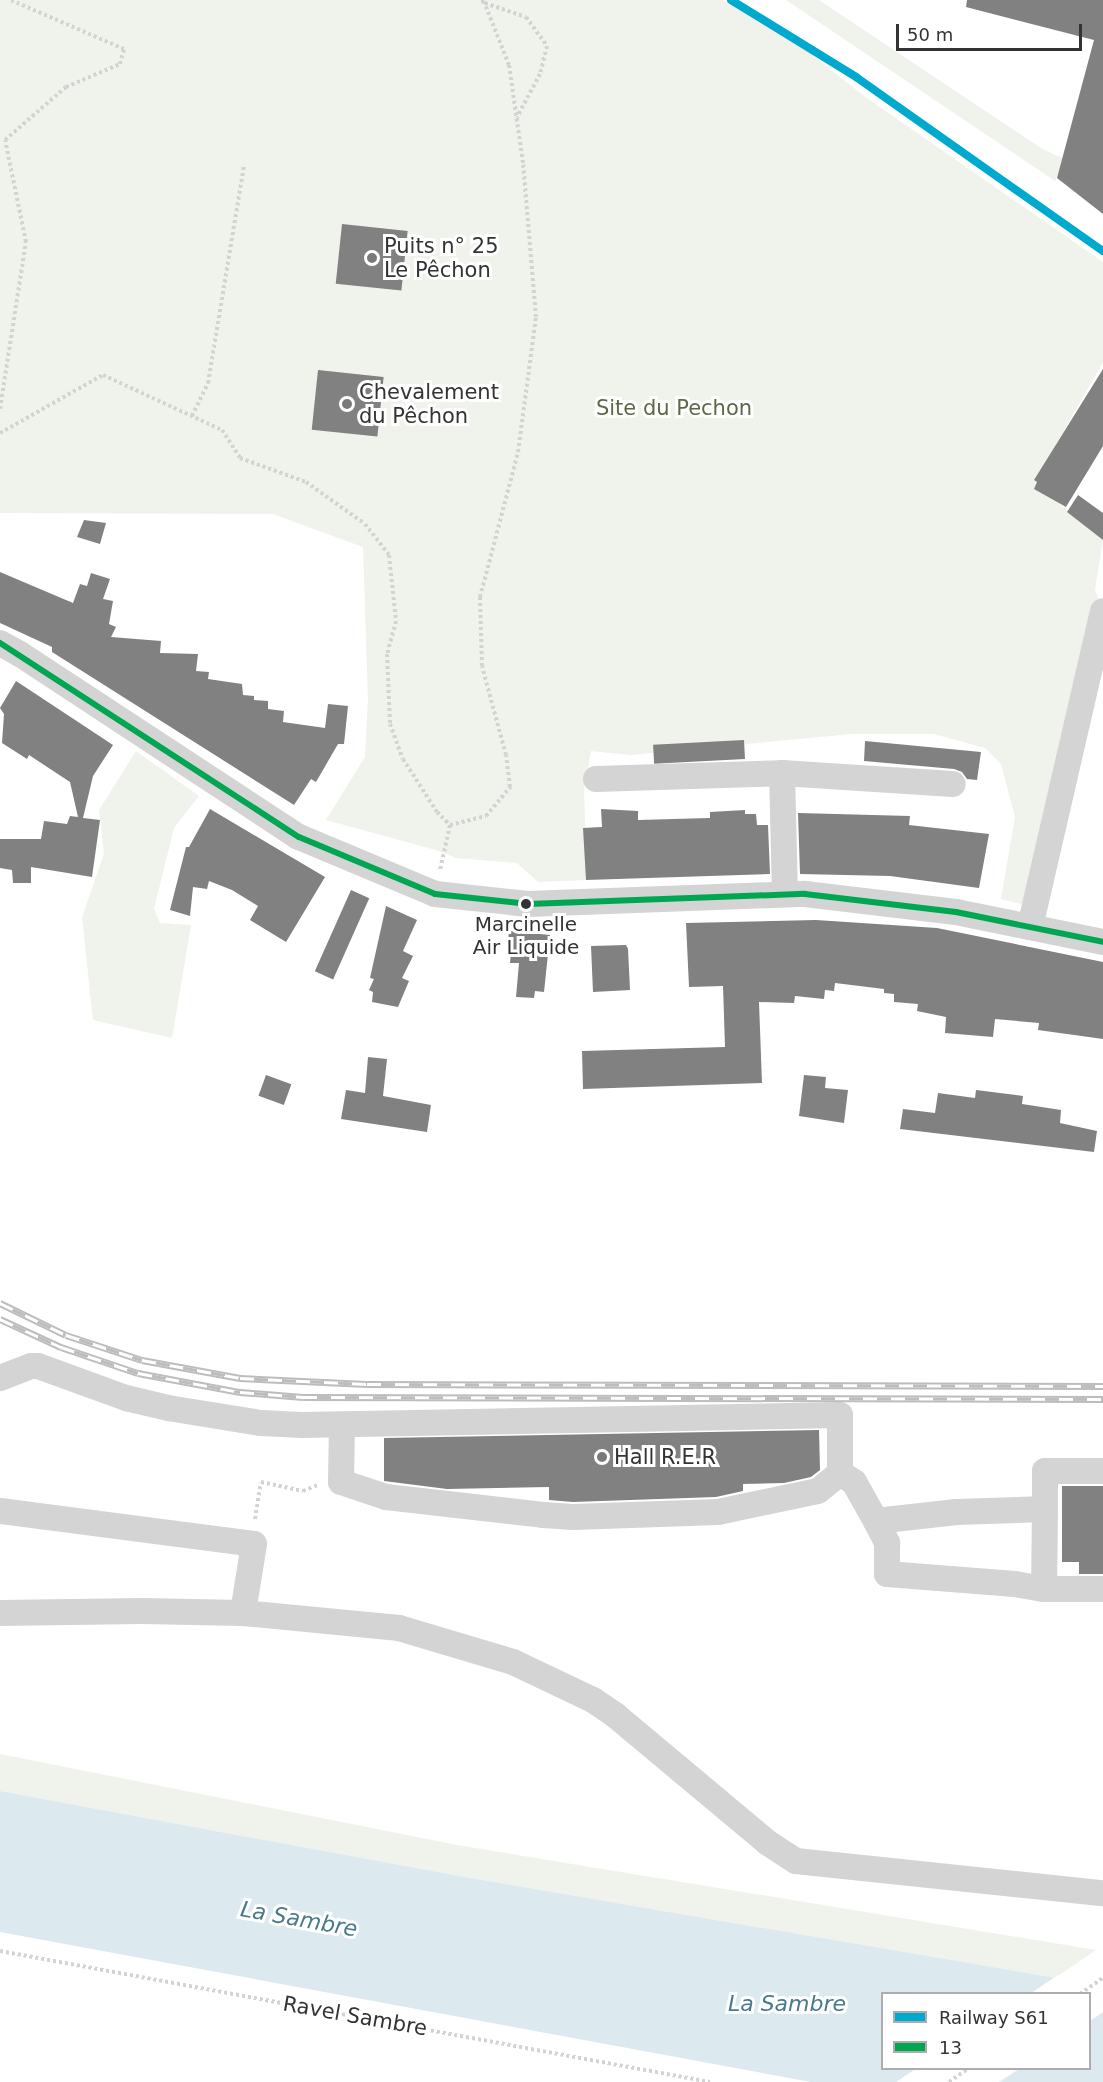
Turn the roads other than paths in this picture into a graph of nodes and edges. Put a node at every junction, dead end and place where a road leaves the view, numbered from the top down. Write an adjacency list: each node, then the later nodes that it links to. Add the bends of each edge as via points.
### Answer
1 (1103, 611): 7 (street)
2 (0, 644): 6 (street, via 299,837 435,894 528,904)
3 (782, 773): 4 (street); 5 (street); 6 (street)
4 (596, 779)
5 (952, 784)
6 (784, 894): 7 (street, via 956,912)
7 (1030, 927): 8 (street)
8 (1103, 942)
9 (0, 1378): 10 (street, via 38,1366 126,1398 168,1408 261,1423)
10 (342, 1425): 12 (street, via 840,1415); 12 (street, via 340,1482 386,1497 573,1517 718,1512 818,1491)
11 (1103, 1471): 13 (street, via 1045,1471)
12 (840, 1473): 15 (street, via 854,1482)
13 (1045, 1509): 15 (street, via 956,1512); 16 (street)
14 (0, 1511): 19 (street, via 254,1544)
15 (876, 1521): 16 (street, via 887,1543 887,1574)
16 (1044, 1589): 17 (street)
17 (1103, 1589)
18 (0, 1613): 19 (street)
19 (243, 1613): 20 (street, via 399,1628 542,1673 615,1715 768,1844 796,1861)
20 (1103, 1893)

